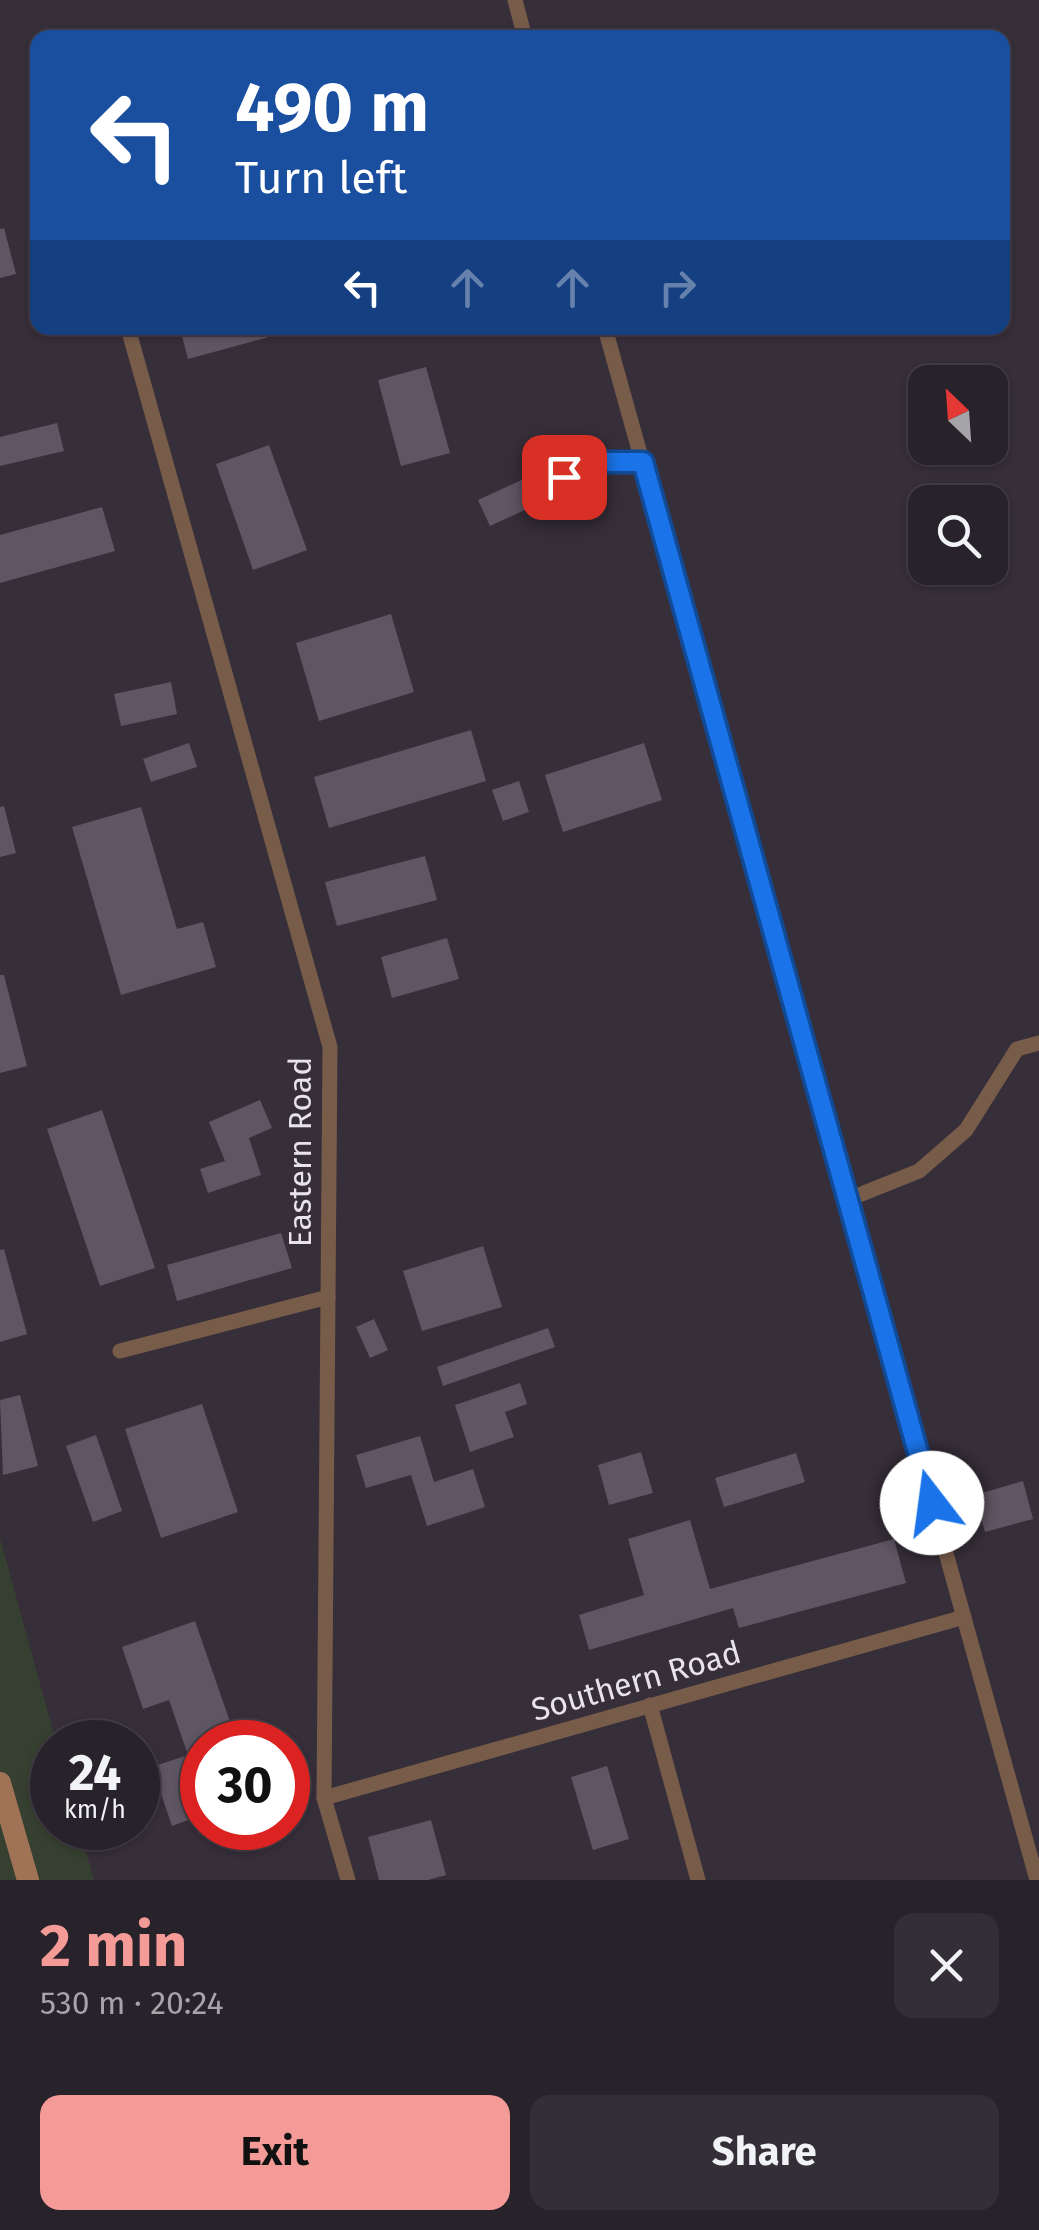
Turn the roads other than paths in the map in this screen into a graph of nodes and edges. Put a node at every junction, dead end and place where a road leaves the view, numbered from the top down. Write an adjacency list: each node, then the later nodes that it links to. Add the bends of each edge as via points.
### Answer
1 (515, 0): 2 (street)
2 (524, 30)
3 (130, 335): 9 (street, Eastern Road, via 330,1047)
4 (608, 335): 5 (street)
5 (643, 462): 6 (lane, via 597,462); 8 (street)
6 (564, 477)
7 (1039, 1043): 8 (street, via 1017,1050 966,1130 919,1171)
8 (849, 1198): 11 (street)
9 (328, 1297): 10 (street); 14 (street, Eastern Road)
10 (120, 1351)
11 (964, 1618): 12 (street, Southern Road); 18 (street)
12 (650, 1705): 14 (street, Southern Road); 17 (street)
13 (0, 1783): 15 (main road)
14 (324, 1798): 16 (street, Eastern Road)
15 (28, 1880)
16 (348, 1880)
17 (698, 1880)
18 (1037, 1880)

